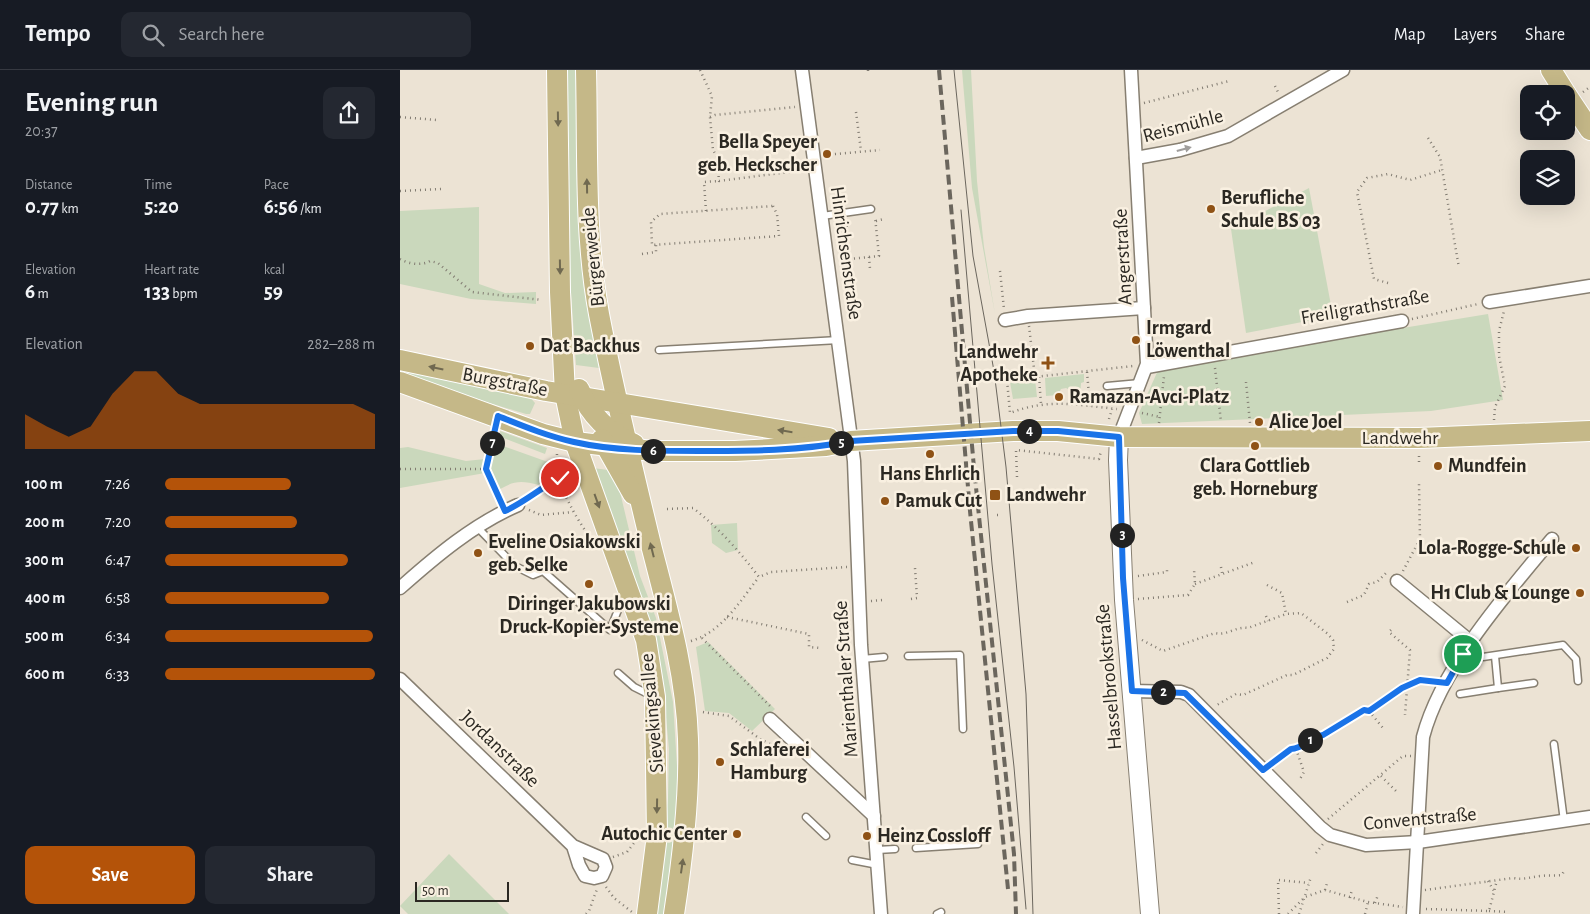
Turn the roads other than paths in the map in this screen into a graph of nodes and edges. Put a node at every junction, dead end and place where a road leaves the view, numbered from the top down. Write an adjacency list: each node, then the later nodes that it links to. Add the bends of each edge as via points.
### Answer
1 (557, 70): 25 (main road, Bürgerweide, one-way to 25, via 560,292)
2 (586, 70): 25 (main road, Bürgerweide, one-way to 2, via 599,312 588,228)
3 (802, 70): 12 (street, Hinrichsenstraße)
4 (1131, 70): 10 (street, Angerstraße)
5 (1343, 70): 10 (street, Reismühle, one-way to 5, via 1228,136)
6 (1551, 70): 7 (main road)
7 (1560, 85)
8 (1575, 108): 9 (main road)
9 (1590, 130)
10 (1136, 158): 15 (street, Angerstraße)
11 (871, 209): 12 (lane)
12 (822, 216): 18 (street, Hinrichsenstraße)
13 (1590, 286): 14 (street)
14 (1489, 302)
15 (1144, 308): 16 (street); 21 (street, Angerstraße)
16 (1005, 320)
17 (1402, 321): 21 (street, Freiligrathstraße)
18 (839, 340): 19 (lane); 28 (street, Hinrichsenstraße)
19 (659, 350)
20 (400, 360): 25 (main road, Burgstraße, one-way to 20)
21 (1147, 366): 23 (street, Angerstraße)
22 (400, 382): 25 (main road, Burgstraße, via 543,434)
23 (1141, 383): 24 (lane); 27 (street, Angerstraße, via 1129,411)
24 (1107, 386)
25 (589, 418): 28 (main road, Landwehr, one-way to 25, via 682,414); 29 (main road, Landwehr); 29 (main road, Bürgerweide); 31 (main road, Sievekingsallee); 35 (main road, Sievekingsallee, one-way to 35)
26 (1590, 431): 27 (main road, Landwehr, via 1493,436)
27 (1112, 436): 28 (main road, Landwehr, via 1013,431); 48 (street, Hasselbrookstraße)
28 (851, 441): 29 (main road, Landwehr, via 826,446 735,451 652,451); 42 (street, Marienthaler Straße)
29 (627, 445): 31 (main road, Sievekingsallee)
30 (518, 505): 32 (street)
31 (641, 506): 69 (main road, Sievekingsallee, one-way to 31, via 683,860 688,738 677,648)
32 (477, 527): 35 (lane, via 515,566 533,575 543,571 610,630); 36 (street)
33 (1552, 539): 37 (street)
34 (1397, 581): 37 (street)
35 (628, 586): 50 (main road, Sievekingsallee, via 646,640)
36 (400, 588)
37 (1470, 641): 38 (street)
38 (1463, 654): 40 (lane); 59 (street, via 1428,717 1423,737)
39 (908, 656): 52 (lane, via 960,654)
40 (1495, 656): 45 (lane, via 1563,645 1576,659); 47 (lane)
41 (884, 657): 42 (lane)
42 (862, 659): 54 (street, Marienthaler Straße)
43 (618, 673): 50 (lane, via 634,687)
44 (400, 679): 61 (street, Jordanstraße)
45 (1578, 680)
46 (1534, 683): 47 (lane)
47 (1498, 688): 49 (lane)
48 (1132, 691): 59 (street, Conventstraße, via 1181,692 1189,696 1330,835 1366,845); 71 (street, Hasselbrookstraße)
49 (1460, 694)
50 (655, 697): 68 (main road, Sievekingsallee, one-way to 68, via 657,835)
51 (771, 714): 54 (street)
52 (964, 729)
53 (1554, 744): 57 (lane)
54 (874, 816): 64 (street, Marienthaler Straße)
55 (806, 817): 58 (lane)
56 (1590, 818): 57 (street, Conventstraße)
57 (1564, 821): 59 (street, Conventstraße)
58 (826, 836)
59 (1418, 842): 67 (street)
60 (978, 844): 62 (lane)
61 (574, 846): 61 (street, Jordanstraße, via 582,872 590,878 599,878 606,866 603,859)
62 (916, 848)
63 (895, 849): 64 (lane)
64 (876, 850): 66 (street, Marienthaler Straße)
65 (852, 860): 66 (lane)
66 (878, 865): 70 (street, Marienthaler Straße)
67 (1413, 911)
68 (647, 914)
69 (674, 914)
70 (880, 914)
71 (1150, 914)

